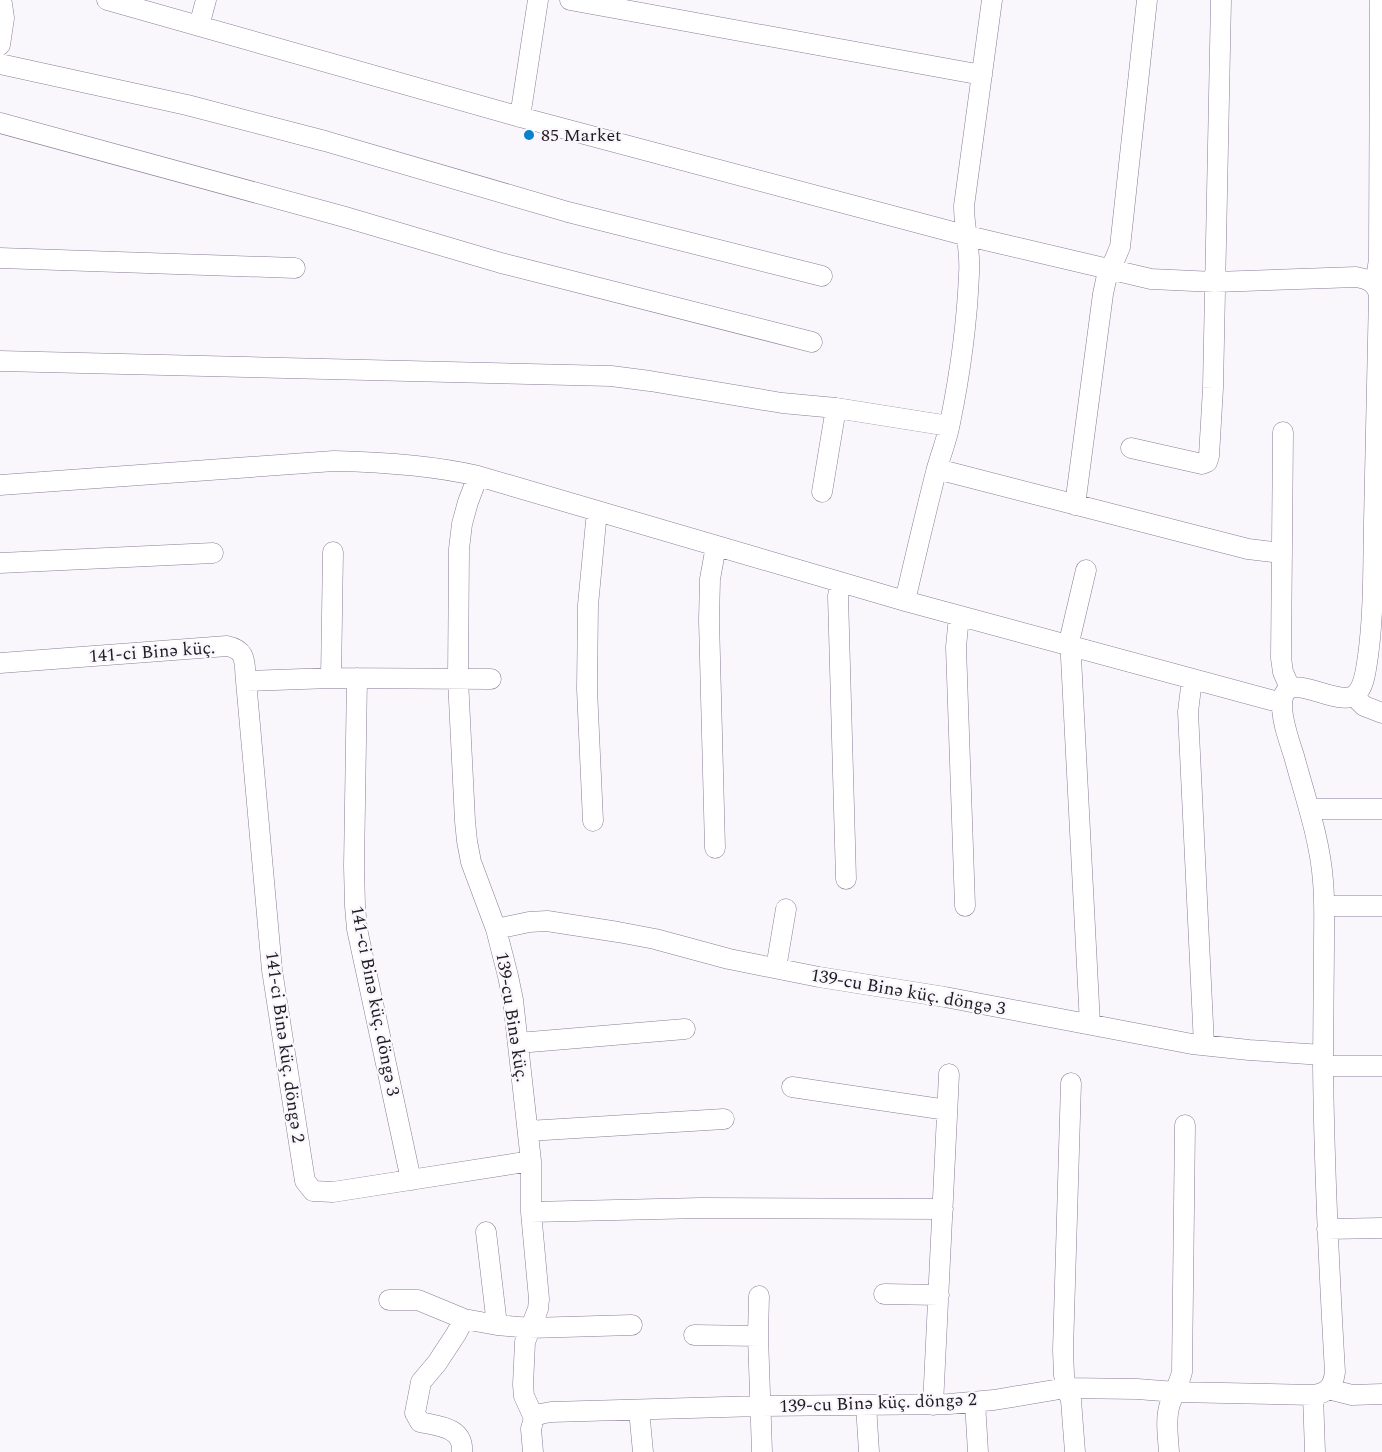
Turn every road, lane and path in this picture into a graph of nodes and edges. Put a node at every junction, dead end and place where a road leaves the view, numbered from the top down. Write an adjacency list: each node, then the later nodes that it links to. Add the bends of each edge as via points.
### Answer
1 (107, 0): 10 (street)
2 (206, 0): 10 (street)
3 (538, 0): 14 (street)
4 (570, 0): 13 (street)
5 (993, 0): 13 (street)
6 (1147, 0): 19 (street, via 1120,247)
7 (1221, 0): 21 (street)
8 (1380, 0): 22 (street, via 1379,260)
9 (3, 3): 11 (street)
10 (199, 26): 14 (street)
11 (0, 45)
12 (0, 64): 20 (street, via 187,105 568,212)
13 (982, 75): 16 (street, via 964,206)
14 (520, 117): 16 (street)
15 (0, 123): 23 (street, via 501,263)
16 (968, 236): 19 (street); 26 (street, via 965,335)
17 (0, 258): 18 (street)
18 (295, 268)
19 (1110, 269): 21 (street, via 1151,279); 33 (street, via 1103,294)
20 (822, 276)
21 (1215, 282): 22 (street, via 1356,277); 28 (street, via 1207,462)
22 (1371, 282): 35 (street, via 1378,294)
23 (812, 342)
24 (0, 361): 25 (street, via 611,376)
25 (836, 408): 26 (street); 32 (street)
26 (949, 426): 29 (street)
27 (1283, 432): 39 (street)
28 (1131, 448)
29 (937, 469): 33 (street); 43 (street)
30 (478, 476): 31 (street, via 425,466 334,461); 34 (street); 49 (street, 139-cu Binə küç., via 462,524 459,549)
31 (0, 485)
32 (822, 492)
33 (1075, 505): 39 (street)
34 (597, 511): 36 (street); 58 (street, via 588,605)
35 (1378, 526): 54 (street, via 1368,659 1361,687)
36 (716, 546): 42 (street); 59 (street, via 709,620)
37 (333, 552): 47 (street)
38 (213, 553): 40 (street)
39 (1281, 554): 53 (street, via 1281,658)
40 (0, 563)
41 (1086, 570): 45 (street)
42 (841, 583): 43 (street); 60 (street, via 838,596)
43 (905, 601): 44 (street)
44 (959, 616): 45 (street); 61 (street, via 956,647)
45 (1070, 646): 51 (street); 67 (street)
46 (0, 663): 52 (street, 141-ci Binə küç., via 227,646 244,656)
47 (331, 678): 48 (street); 52 (street)
48 (357, 678): 49 (street); 81 (street, 141-ci Binə küç. döngə 3, via 357,929)
49 (458, 679): 50 (street); 65 (street, 139-cu Binə küç., via 467,841)
50 (491, 679)
51 (1192, 679): 53 (street); 70 (street, via 1188,712)
52 (246, 681): 81 (street, 141-ci Binə küç. döngə 2, via 272,970 305,1181 314,1191 333,1192)
53 (1286, 695): 54 (street, via 1303,687 1340,698); 56 (street, via 1285,726)
54 (1354, 696): 55 (street, via 1364,706)
55 (1382, 713)
56 (1309, 809): 57 (street); 62 (street, via 1322,867)
57 (1382, 809)
58 (593, 821)
59 (715, 848)
60 (846, 879)
61 (965, 906)
62 (1324, 906): 63 (street); 71 (street)
63 (1382, 906)
64 (786, 909): 66 (street)
65 (496, 929): 66 (street, 139-cu Binə küç. döngə 3, via 547,921 655,939); 69 (street, 139-cu Binə küç.)
66 (776, 968): 67 (street, 139-cu Binə küç. döngə 3)
67 (1090, 1024): 70 (street, 139-cu Binə küç. döngə 3)
68 (685, 1029): 69 (street)
69 (518, 1043): 79 (street, 139-cu Binə küç.)
70 (1204, 1045): 71 (street, 139-cu Binə küç. döngə 3)
71 (1323, 1061): 72 (street, 139-cu Binə küç. döngə 3); 85 (street)
72 (1382, 1066)
73 (949, 1074): 76 (street)
74 (1071, 1083): 97 (street, via 1063,1350)
75 (792, 1087): 76 (street)
76 (947, 1110): 82 (street)
77 (724, 1119): 79 (street)
78 (1185, 1125): 98 (street, via 1182,1372)
79 (528, 1131): 80 (street, 139-cu Binə küç.)
80 (531, 1161): 81 (street, 141-ci Binə küç. döngə 2); 83 (street, 139-cu Binə küç.)
81 (411, 1180)
82 (943, 1209): 83 (street); 88 (street)
83 (531, 1212): 94 (street, 139-cu Binə küç., via 539,1299)
84 (1382, 1228): 85 (street)
85 (1327, 1229): 99 (street, via 1335,1372 1334,1383)
86 (486, 1232): 92 (street)
87 (884, 1294): 88 (street)
88 (939, 1295): 103 (street)
89 (759, 1296): 96 (street)
90 (388, 1300): 91 (street, via 418,1300)
91 (464, 1318): 92 (street); 107 (street, via 421,1382 415,1413 420,1422 452,1430 459,1436)
92 (497, 1324): 94 (street)
93 (632, 1325): 94 (street)
94 (530, 1328): 106 (street, 139-cu Binə küç., via 525,1342 524,1396)
95 (693, 1335): 96 (street)
96 (758, 1336): 104 (street)
97 (1066, 1388): 98 (street, 139-cu Binə küç. döngə 2); 101 (street, 139-cu Binə küç. döngə 2); 113 (street, via 1071,1400)
98 (1176, 1392): 99 (street, 139-cu Binə küç. döngə 2); 114 (street, via 1167,1414)
99 (1321, 1392): 100 (street, 139-cu Binə küç. döngə 2); 115 (street)
100 (1382, 1394)
101 (975, 1402): 103 (street, 139-cu Binə küç. döngə 2); 112 (street)
102 (866, 1405): 103 (street, 139-cu Binə küç. döngə 2); 104 (street, 139-cu Binə küç. döngə 2); 111 (street)
103 (933, 1405)
104 (760, 1406): 105 (street, 139-cu Binə küç. döngə 2); 110 (street)
105 (639, 1410): 106 (street, 139-cu Binə küç. döngə 2, via 551,1412); 109 (street)
106 (534, 1418): 108 (street, 139-cu Binə küç.)
107 (462, 1452)
108 (533, 1452)
109 (643, 1452)
110 (762, 1452)
111 (869, 1452)
112 (978, 1452)
113 (1075, 1452)
114 (1169, 1452)
115 (1316, 1452)

